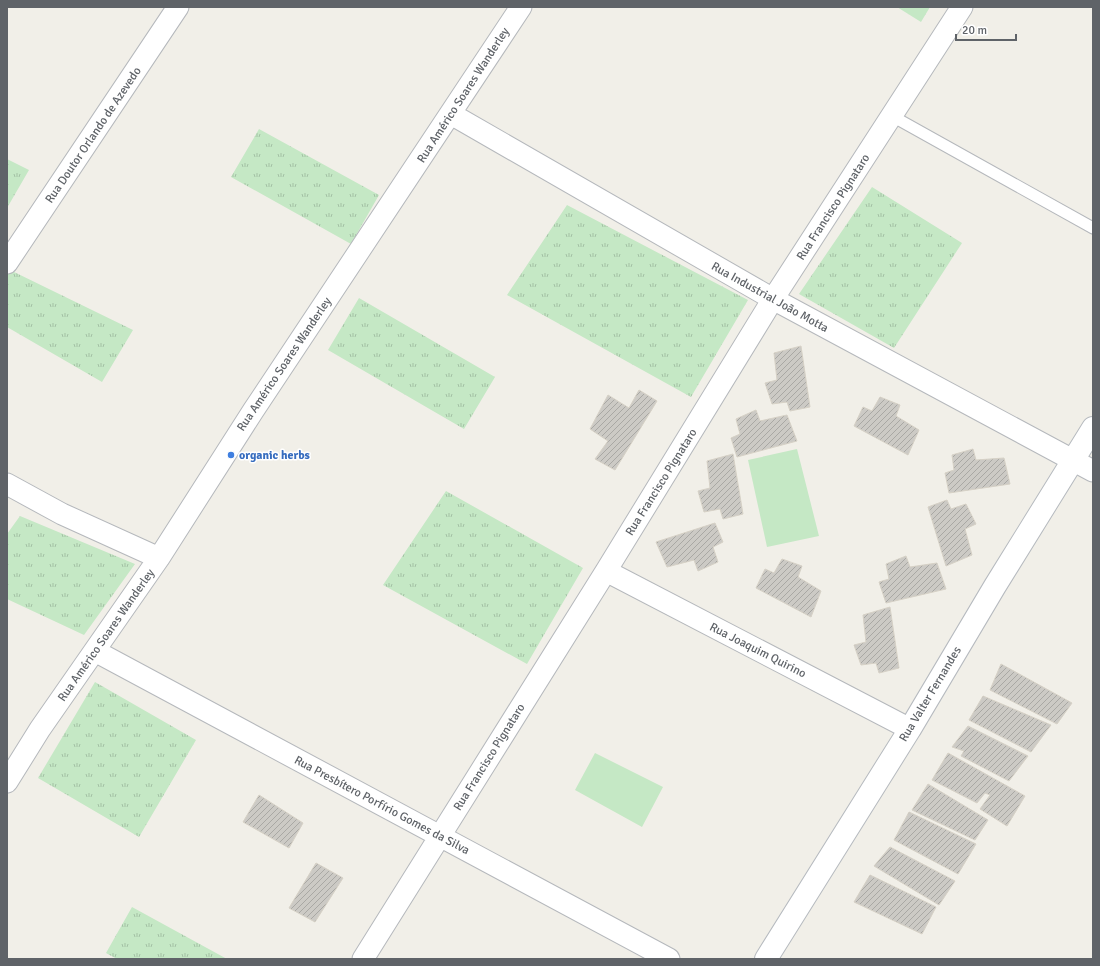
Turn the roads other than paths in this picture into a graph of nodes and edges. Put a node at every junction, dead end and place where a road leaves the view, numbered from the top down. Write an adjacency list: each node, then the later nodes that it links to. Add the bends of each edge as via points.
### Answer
1 (178, 7): 7 (street, Rua Doutor Orlando de Azevedo)
2 (521, 7): 4 (street, Rua Américo Soares Wanderley)
3 (962, 7): 5 (street, Rua Francisco Pignataro)
4 (451, 114): 8 (street, Rua Industrial João Motta); 13 (street, Rua Américo Soares Wanderley, via 253,411)
5 (892, 116): 6 (lane); 8 (street, Rua Francisco Pignataro)
6 (1093, 228)
7 (7, 263)
8 (773, 299): 10 (street, Rua Industrial João Motta); 14 (street, Rua Francisco Pignataro)
9 (1093, 428): 10 (main road, Rua Valter Fernandes)
10 (1072, 460): 11 (street, Rua Industrial João Motta); 16 (main road, Rua Valter Fernandes)
11 (1093, 472)
12 (7, 484): 13 (street, via 62,514)
13 (159, 558): 15 (street, Rua Américo Soares Wanderley)
14 (606, 571): 16 (street, Rua Joaquim Quirino); 18 (street, Rua Francisco Pignataro)
15 (95, 651): 17 (street, Rua Américo Soares Wanderley, via 40,729); 18 (street, Rua Presbítero Porfírio Gomes da Silva)
16 (910, 729): 21 (main road, Rua Valter Fernandes)
17 (7, 782)
18 (439, 836): 19 (street, Rua Francisco Pignataro); 20 (street, Rua Presbítero Porfírio Gomes da Silva)
19 (363, 959)
20 (669, 959)
21 (766, 959)

